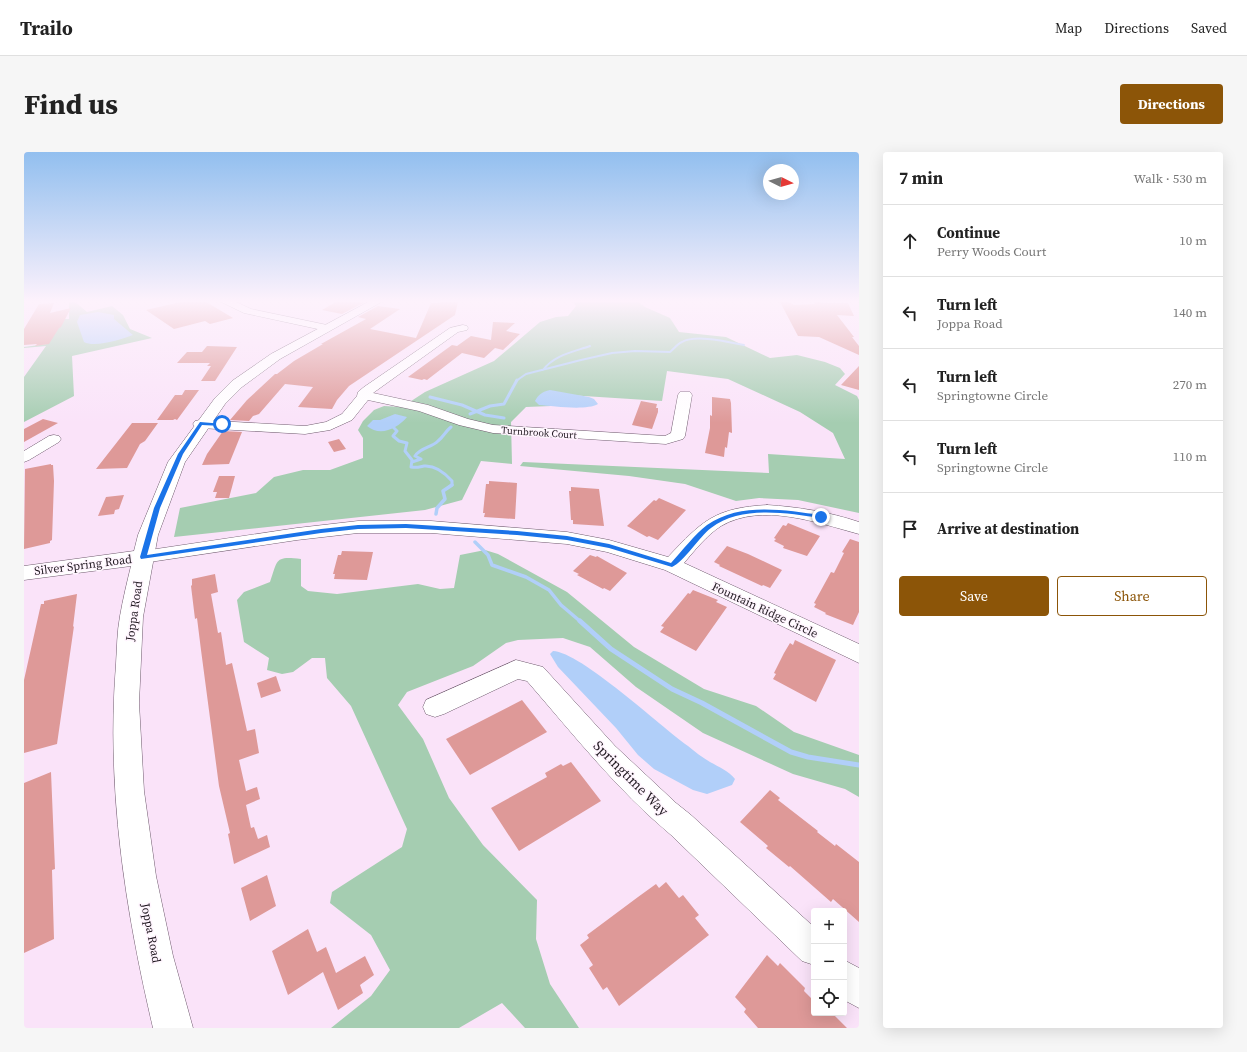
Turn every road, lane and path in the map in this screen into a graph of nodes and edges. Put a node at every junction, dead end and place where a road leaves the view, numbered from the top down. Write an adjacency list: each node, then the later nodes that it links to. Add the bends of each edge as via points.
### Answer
1 (303, 341): 5 (main road, Joppa Road, via 251,373 226,394)
2 (439, 341): 3 (street)
3 (363, 395): 4 (street, Turnbrook Court, via 423,408 493,429 666,440 678,436); 5 (street, via 347,417 322,428 301,430)
4 (685, 395)
5 (200, 424): 9 (main road, Joppa Road, via 181,454 165,488)
6 (54, 439): 7 (street)
7 (24, 457)
8 (859, 528): 10 (street, via 821,517 790,512 763,511 737,514 708,527)
9 (143, 557): 10 (street, Fountain Ridge Circle, via 315,531 406,526 567,538 609,546); 11 (main road, Silver Spring Road); 17 (main road, Joppa Road, via 129,643 127,767 144,899)
10 (672, 565): 12 (street, Fountain Ridge Circle)
11 (24, 573)
12 (859, 654)
13 (435, 707): 14 (street, Springtime Way, via 516,669 535,674 606,754 666,813)
14 (811, 946)
15 (847, 980): 16 (street)
16 (859, 991)
17 (173, 1028)

